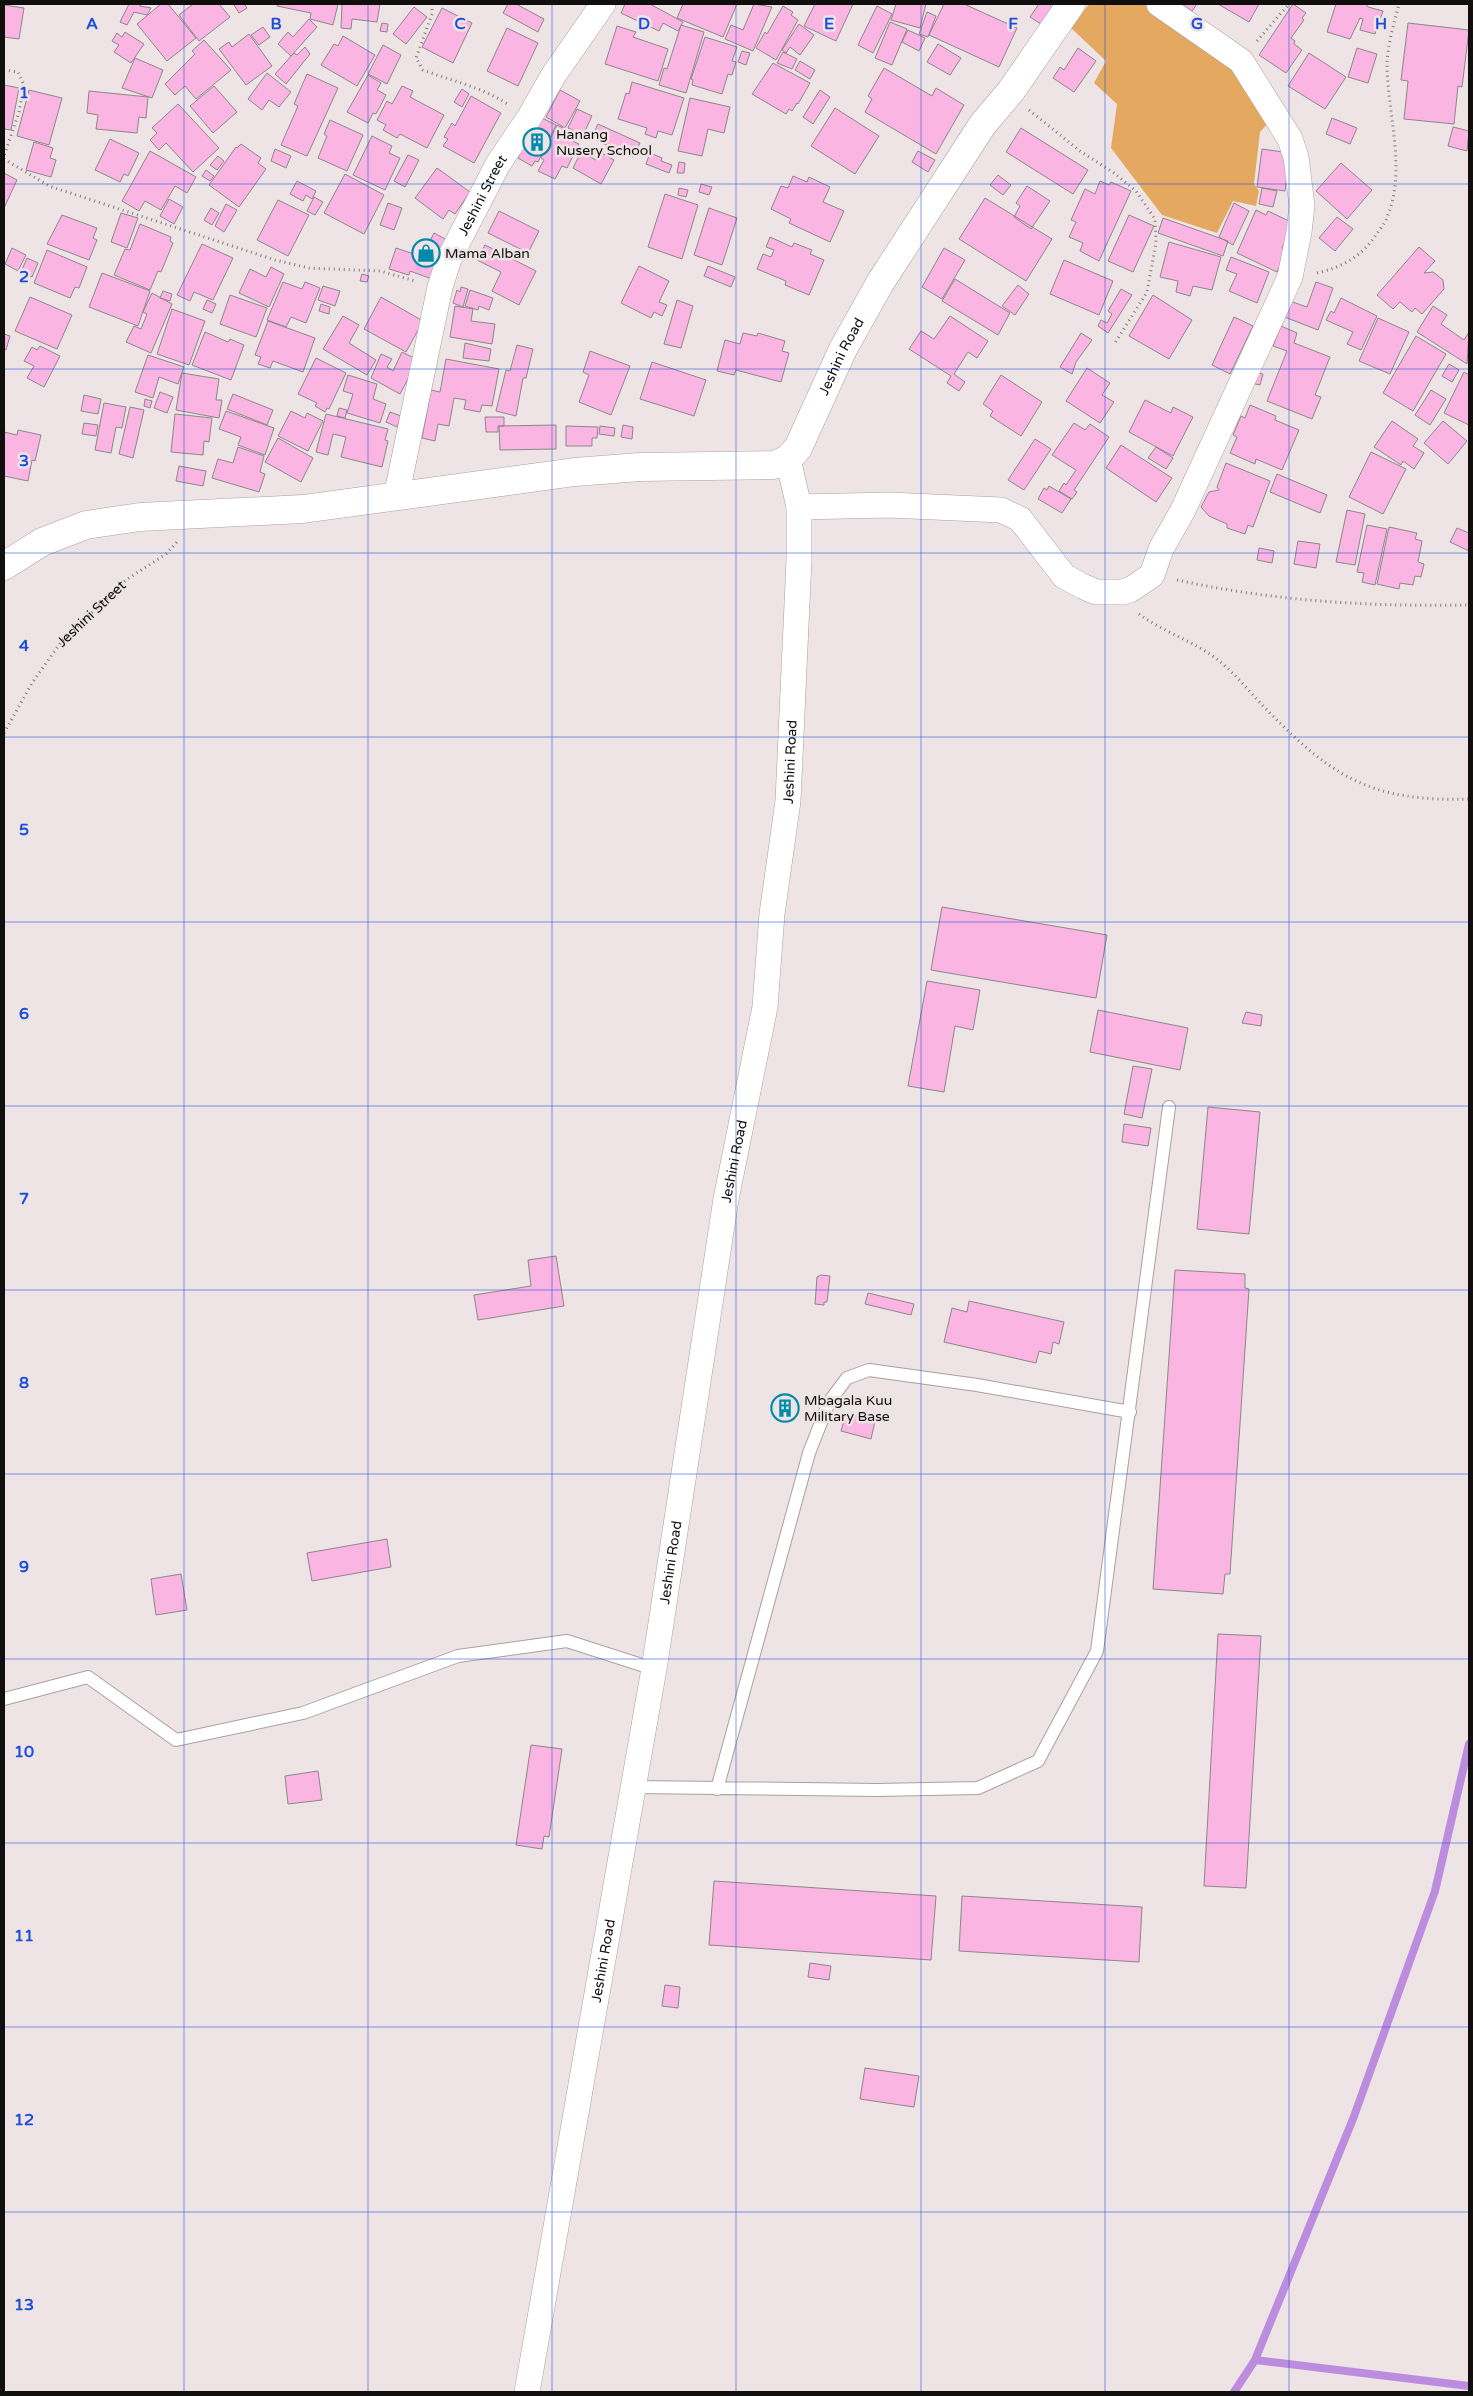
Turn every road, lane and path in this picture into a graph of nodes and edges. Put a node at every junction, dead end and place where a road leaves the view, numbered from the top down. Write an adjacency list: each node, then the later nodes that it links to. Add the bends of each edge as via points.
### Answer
1 (432, 4): 10 (path, via 432,14 416,58 423,70 494,95)
2 (603, 4): 10 (street, Jeshini Street)
3 (1071, 4): 9 (street, Jeshini Road)
4 (1159, 4): 7 (street)
5 (1289, 4): 7 (path)
6 (1399, 4): 12 (path, via 1387,67 1395,166 1388,216 1352,261 1335,269)
7 (1241, 61): 12 (street, via 1290,139 1296,157 1301,219)
8 (4, 70): 11 (path, via 18,72 24,85)
9 (1012, 91): 14 (path, via 1033,114 1136,191 1155,219 1156,243 1147,292); 15 (street, Jeshini Road, via 983,124 880,283 843,349 798,448)
10 (529, 118): 13 (street, Jeshini Street, via 498,164 449,259)
11 (4, 157): 13 (path, via 49,186 275,260 310,268 380,271)
12 (1290, 277): 20 (street, via 1161,549)
13 (440, 287): 16 (street, Jeshini Street)
14 (1115, 343)
15 (788, 459): 16 (street, via 774,465 640,467 575,472); 17 (street, Jeshini Road)
16 (396, 497): 18 (street, via 302,509)
17 (799, 507): 21 (street, via 889,505 1001,510 1020,519 1064,576 1096,592); 27 (street, Jeshini Road, via 788,801 772,914 765,1007 726,1199)
18 (202, 514): 19 (street, via 140,517 86,525 42,542); 23 (path, Jeshini Street, via 166,554 126,580 61,642 32,683)
19 (4, 566)
20 (1152, 575): 21 (street, via 1130,590); 22 (path, via 1253,595 1386,605)
21 (1110, 592): 24 (path, via 1151,623 1218,660 1290,733 1342,775 1399,796)
22 (1469, 605)
23 (4, 733)
24 (1469, 799)
25 (1169, 1107): 26 (lane)
26 (1130, 1412): 30 (lane, via 1097,1651 1038,1760 978,1788); 30 (lane, via 869,1370 847,1378 829,1402 809,1454)
27 (654, 1669): 28 (lane, via 567,1641 458,1656 303,1713 176,1740 88,1677); 29 (street, Jeshini Road)
28 (4, 1699)
29 (633, 1787): 30 (lane); 31 (street, Jeshini Road)
30 (717, 1789)
31 (527, 2392)

